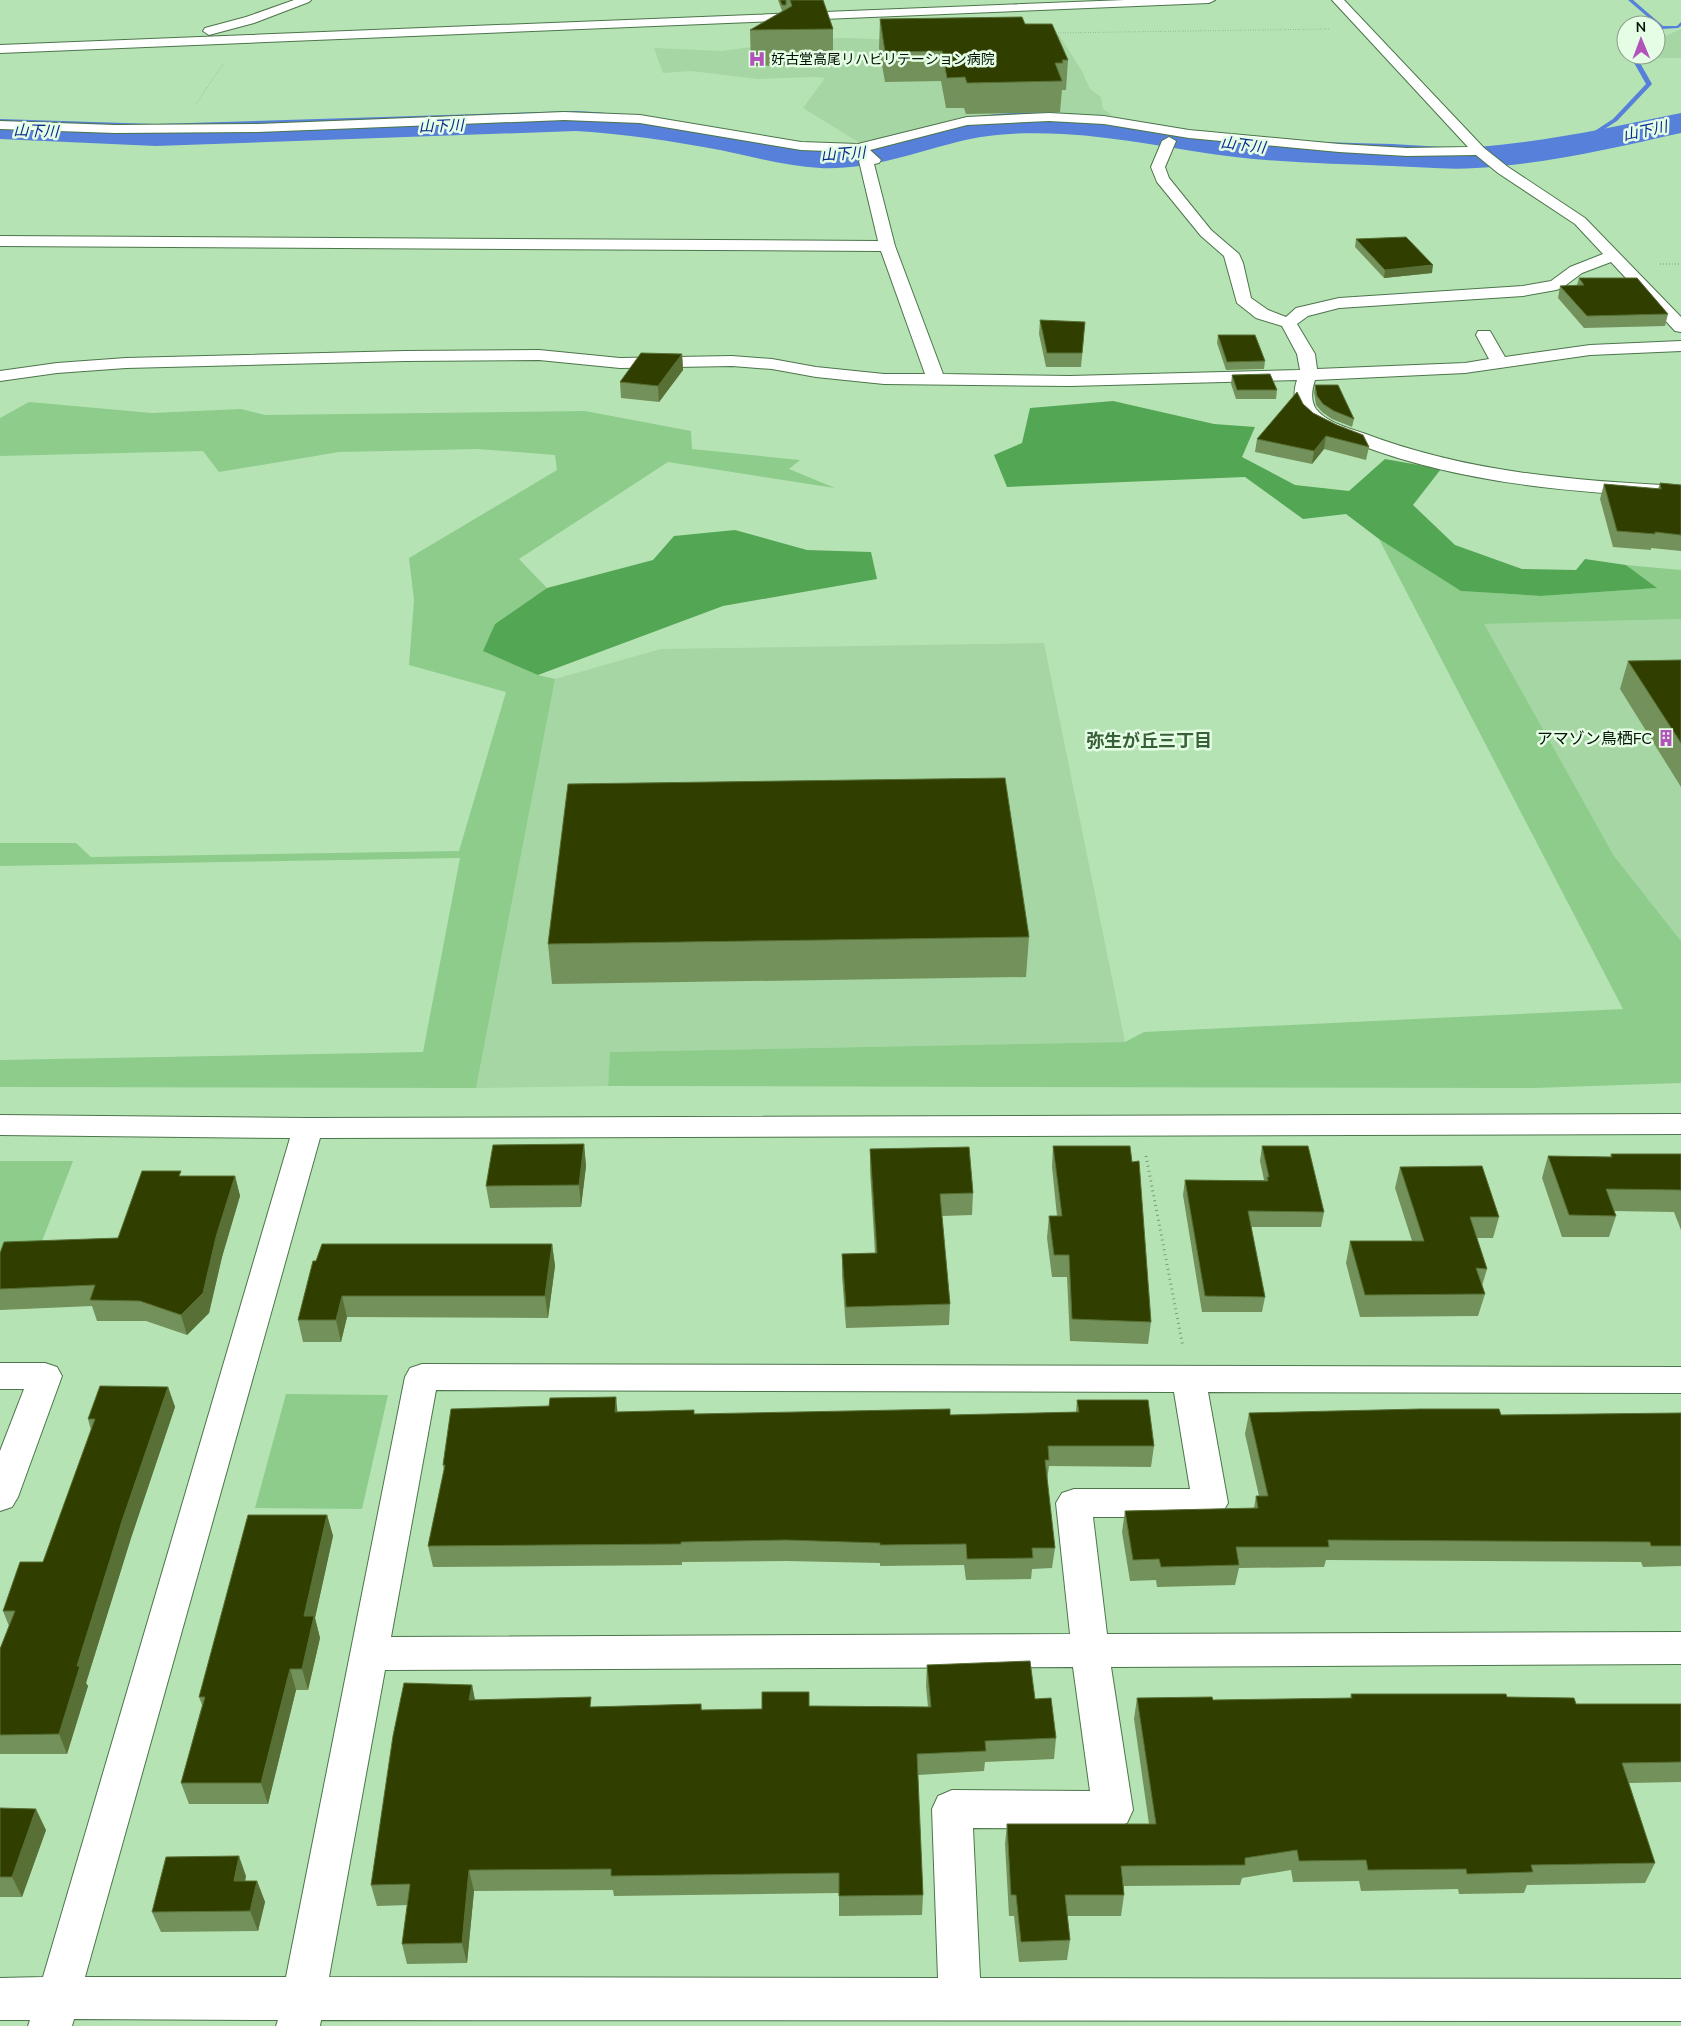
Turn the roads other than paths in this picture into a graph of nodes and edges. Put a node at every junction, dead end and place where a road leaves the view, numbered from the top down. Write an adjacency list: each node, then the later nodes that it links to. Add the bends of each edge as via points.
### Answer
1 (305, 0): 4 (street)
2 (1209, 0): 4 (street, via 741,24)
3 (1338, 0): 8 (street)
4 (177, 43): 5 (street)
5 (0, 49)
6 (0, 125): 9 (street, via 115,129 611,117 675,124 801,146)
7 (1169, 141): 13 (street, via 1158,167 1162,179 1206,232 1230,254 1243,300 1262,314)
8 (1479, 151): 9 (street, via 1407,152 1339,148 1189,134 1104,120 1050,117 967,121); 12 (street, via 1495,166 1565,209)
9 (863, 152): 11 (street, via 874,160 866,161)
10 (0, 241): 11 (street)
11 (887, 246): 20 (street)
12 (1613, 256): 13 (street, via 1576,270 1556,285 1523,291 1339,303 1302,312); 14 (street)
13 (1288, 323): 18 (street, via 1309,361)
14 (1681, 326)
15 (1484, 334): 17 (street)
16 (1681, 346): 17 (street, via 1590,350)
17 (1500, 363): 18 (street, via 1465,368)
18 (1308, 373): 20 (street, via 1098,380); 21 (street, via 1302,386 1306,407 1319,422 1397,452 1508,477)
19 (0, 376): 20 (street, via 126,363 539,355 620,363 732,361 816,372)
20 (936, 380)
21 (1681, 492)
22 (1681, 1124): 24 (street)
23 (0, 1125): 24 (street)
24 (308, 1128): 35 (street)
25 (0, 1376): 28 (street, via 45,1376)
26 (1189, 1379): 27 (street); 30 (street, via 1210,1502 1074,1503); 31 (street, via 422,1377)
27 (1681, 1380)
28 (0, 1497)
29 (1681, 1648): 30 (street)
30 (1090, 1650): 31 (street); 33 (street, via 1113,1810 952,1809)
31 (370, 1654): 36 (street)
32 (0, 2000): 35 (street)
33 (960, 2000): 34 (street); 36 (street)
34 (1681, 2000)
35 (54, 2012): 36 (street)
36 (300, 2013)

